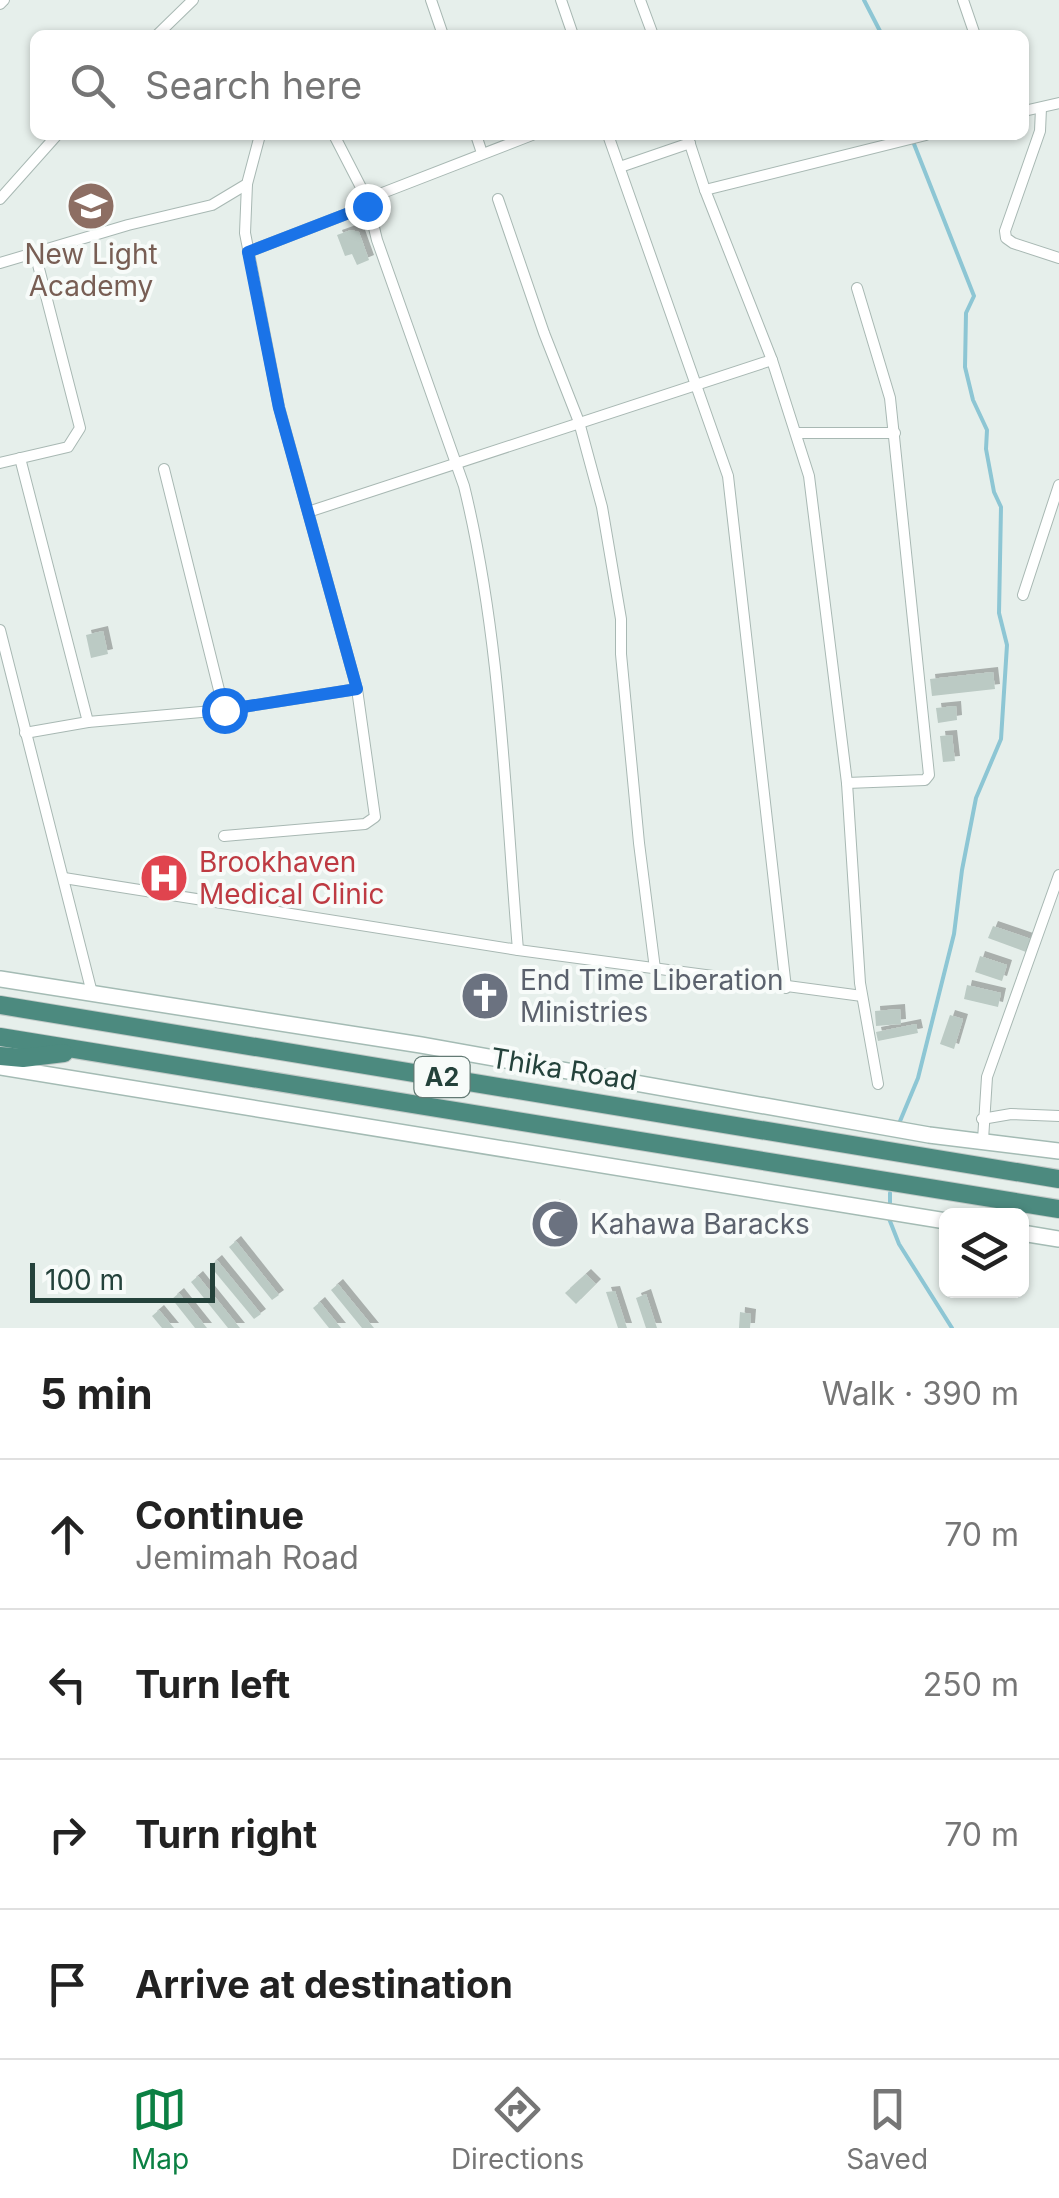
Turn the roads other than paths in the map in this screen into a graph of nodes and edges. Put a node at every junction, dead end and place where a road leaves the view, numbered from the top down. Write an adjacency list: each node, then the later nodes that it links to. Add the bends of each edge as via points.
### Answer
1 (193, 0): 6 (street)
2 (432, 0): 7 (street)
3 (561, 0): 8 (street)
4 (640, 0): 9 (street)
5 (963, 0): 10 (street)
6 (162, 30)
7 (441, 30)
8 (571, 30)
9 (651, 30)
10 (973, 30)
11 (1059, 104): 12 (street)
12 (1041, 108): 13 (street); 32 (street, via 1040,131 1006,238)
13 (1029, 110)
14 (52, 140): 27 (street)
15 (259, 140): 25 (street)
16 (336, 140): 29 (street)
17 (478, 140): 23 (street)
18 (518, 140): 23 (street)
19 (610, 140): 24 (street)
20 (686, 140): 24 (street)
21 (688, 140): 26 (street)
22 (906, 140): 26 (street)
23 (482, 153): 29 (street)
24 (620, 167): 36 (street)
25 (246, 184): 30 (street); 31 (street, via 212,205)
26 (705, 190): 35 (street)
27 (0, 198)
28 (498, 200): 37 (street)
29 (367, 202): 30 (street); 42 (street)
30 (248, 252): 45 (street)
31 (35, 253): 33 (street); 40 (street, via 80,428 68,447)
32 (1059, 258)
33 (0, 263)
34 (856, 288): 39 (street)
35 (772, 360): 36 (street); 38 (street)
36 (698, 385): 37 (street); 61 (street, via 732,494)
37 (579, 422): 42 (street); 59 (street, via 621,618)
38 (798, 433): 39 (street); 54 (street, via 810,476)
39 (895, 433): 54 (street, via 930,775)
40 (20, 458): 41 (street); 52 (street)
41 (0, 463)
42 (456, 463): 45 (street); 58 (street, via 486,600)
43 (164, 469): 51 (street)
44 (1059, 485): 46 (street)
45 (308, 512): 50 (street)
46 (1046, 522): 47 (street); 48 (street)
47 (1059, 526)
48 (1023, 595)
49 (0, 630): 53 (street)
50 (357, 689): 51 (street); 55 (street, via 372,822)
51 (224, 710): 52 (street)
52 (88, 722): 53 (street)
53 (25, 733): 57 (street)
54 (847, 783): 63 (street)
55 (224, 836)
56 (1059, 876): 71 (street, via 987,1077)
57 (64, 878): 58 (street); 62 (street)
58 (518, 950): 59 (street)
59 (656, 969): 61 (street)
60 (0, 979): 62 (main road, Thika Road)
61 (786, 988): 63 (street)
62 (92, 994): 72 (main road, Thika Road)
63 (862, 996): 69 (street)
64 (0, 1005): 74 (highway, Thika Road / A2)
65 (0, 1037): 66 (highway, A2)
66 (85, 1051): 67 (highway); 75 (highway, A2)
67 (0, 1056)
68 (0, 1067): 76 (main road)
69 (878, 1084)
70 (1059, 1116): 71 (street)
71 (982, 1119): 72 (street)
72 (983, 1140): 73 (main road, Thika Road)
73 (1059, 1151)
74 (1059, 1179)
75 (1059, 1209)
76 (939, 1220)
77 (1029, 1234): 78 (main road)
78 (1059, 1239)

